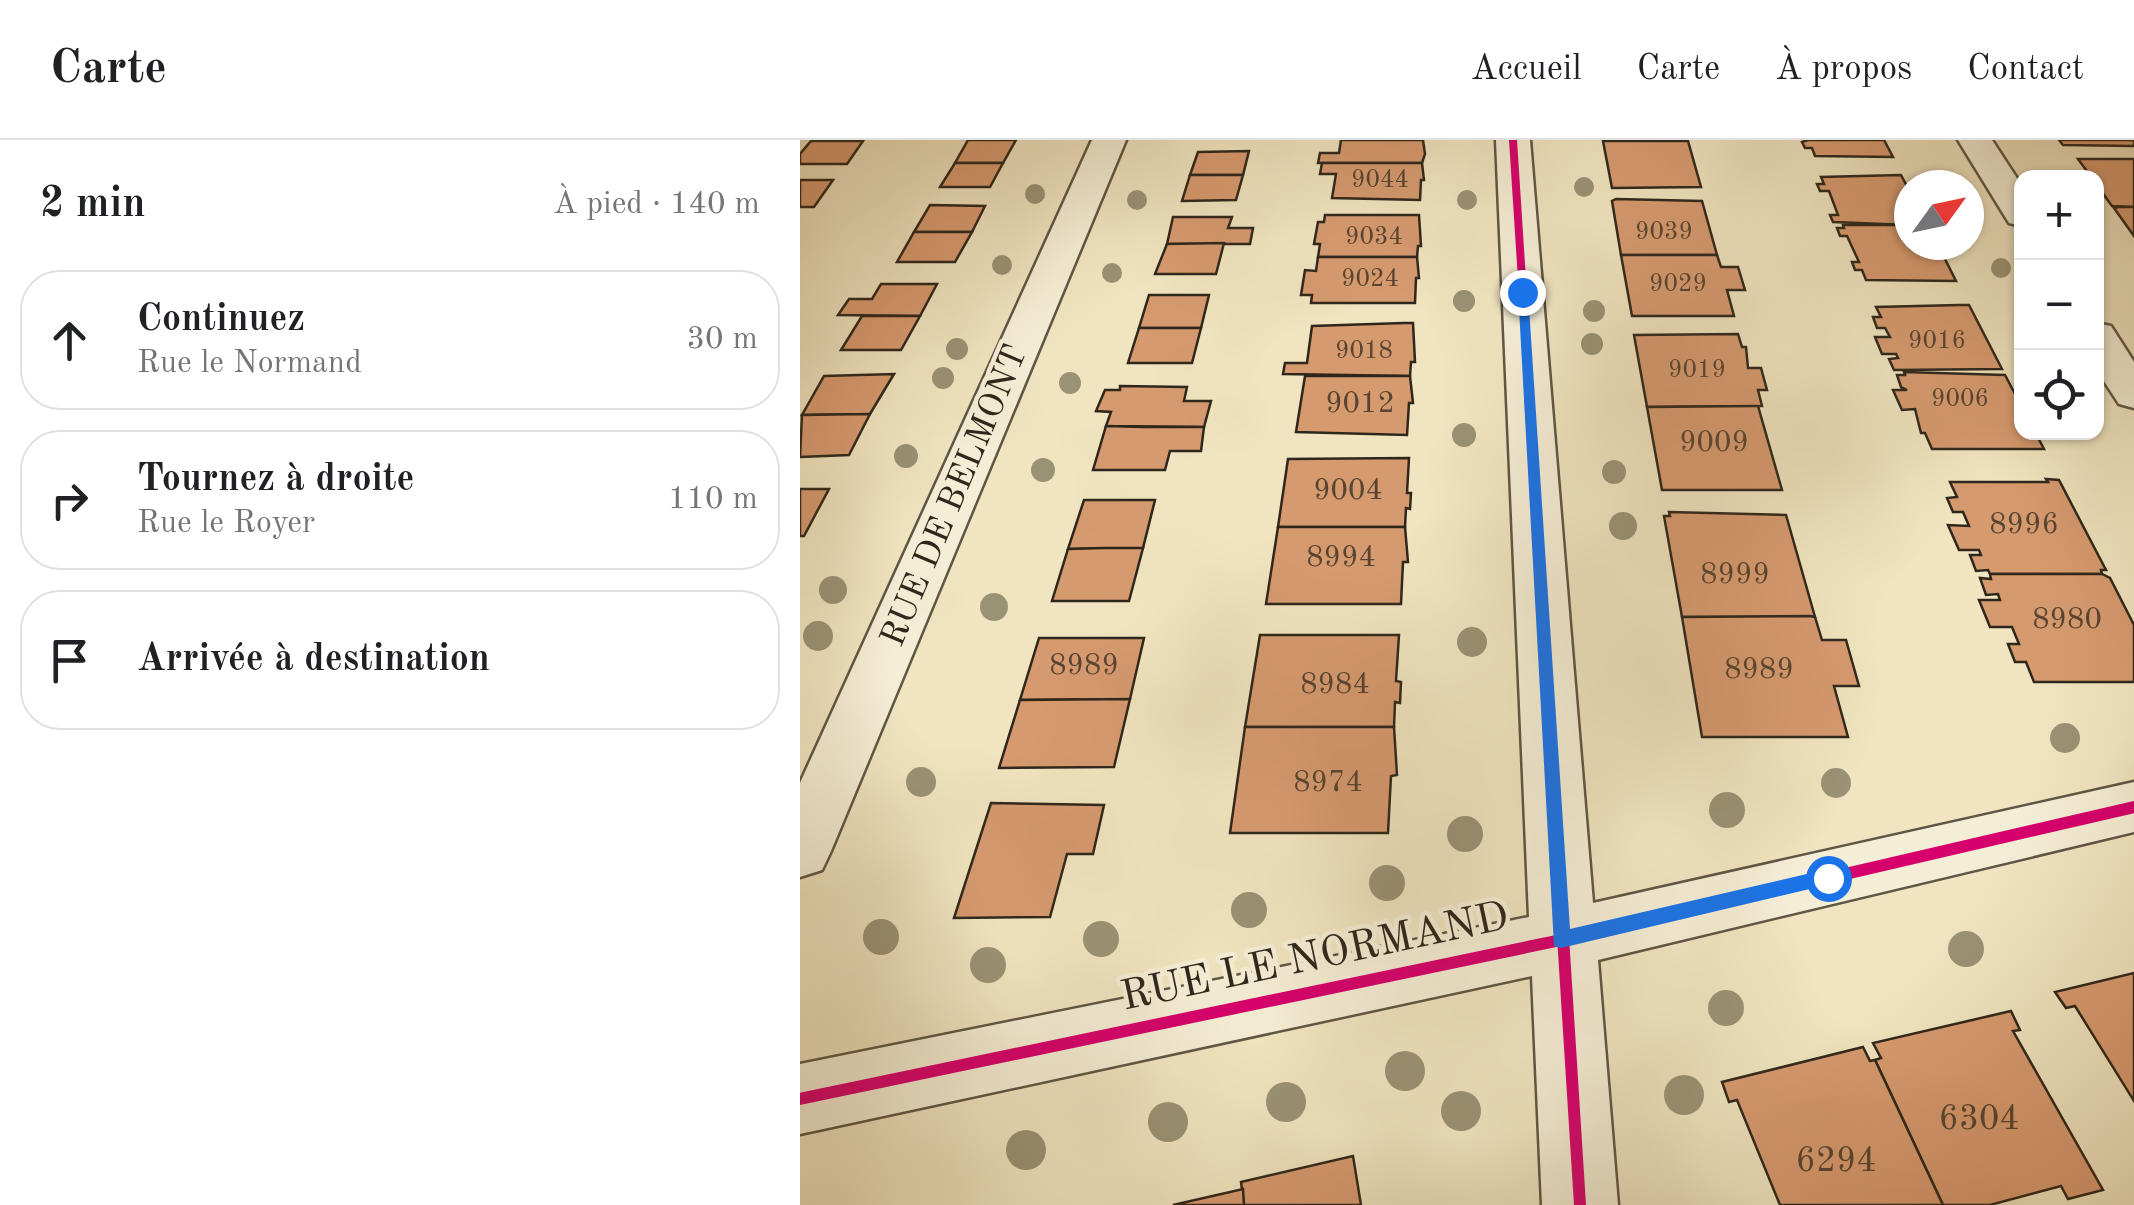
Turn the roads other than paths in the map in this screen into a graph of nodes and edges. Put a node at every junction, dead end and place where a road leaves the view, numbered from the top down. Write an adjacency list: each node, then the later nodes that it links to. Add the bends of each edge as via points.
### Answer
1 (1109, 140): 8 (street, RUE DE BELMONT)
2 (1513, 140): 9 (street)
3 (1975, 140): 4 (street)
4 (2014, 202)
5 (2104, 347): 6 (street)
6 (2134, 394)
7 (2134, 807): 9 (street, RUE LE NORMAND)
8 (800, 851)
9 (1561, 940): 10 (street, RUE LE NORMAND); 11 (street)
10 (800, 1099)
11 (1580, 1205)

